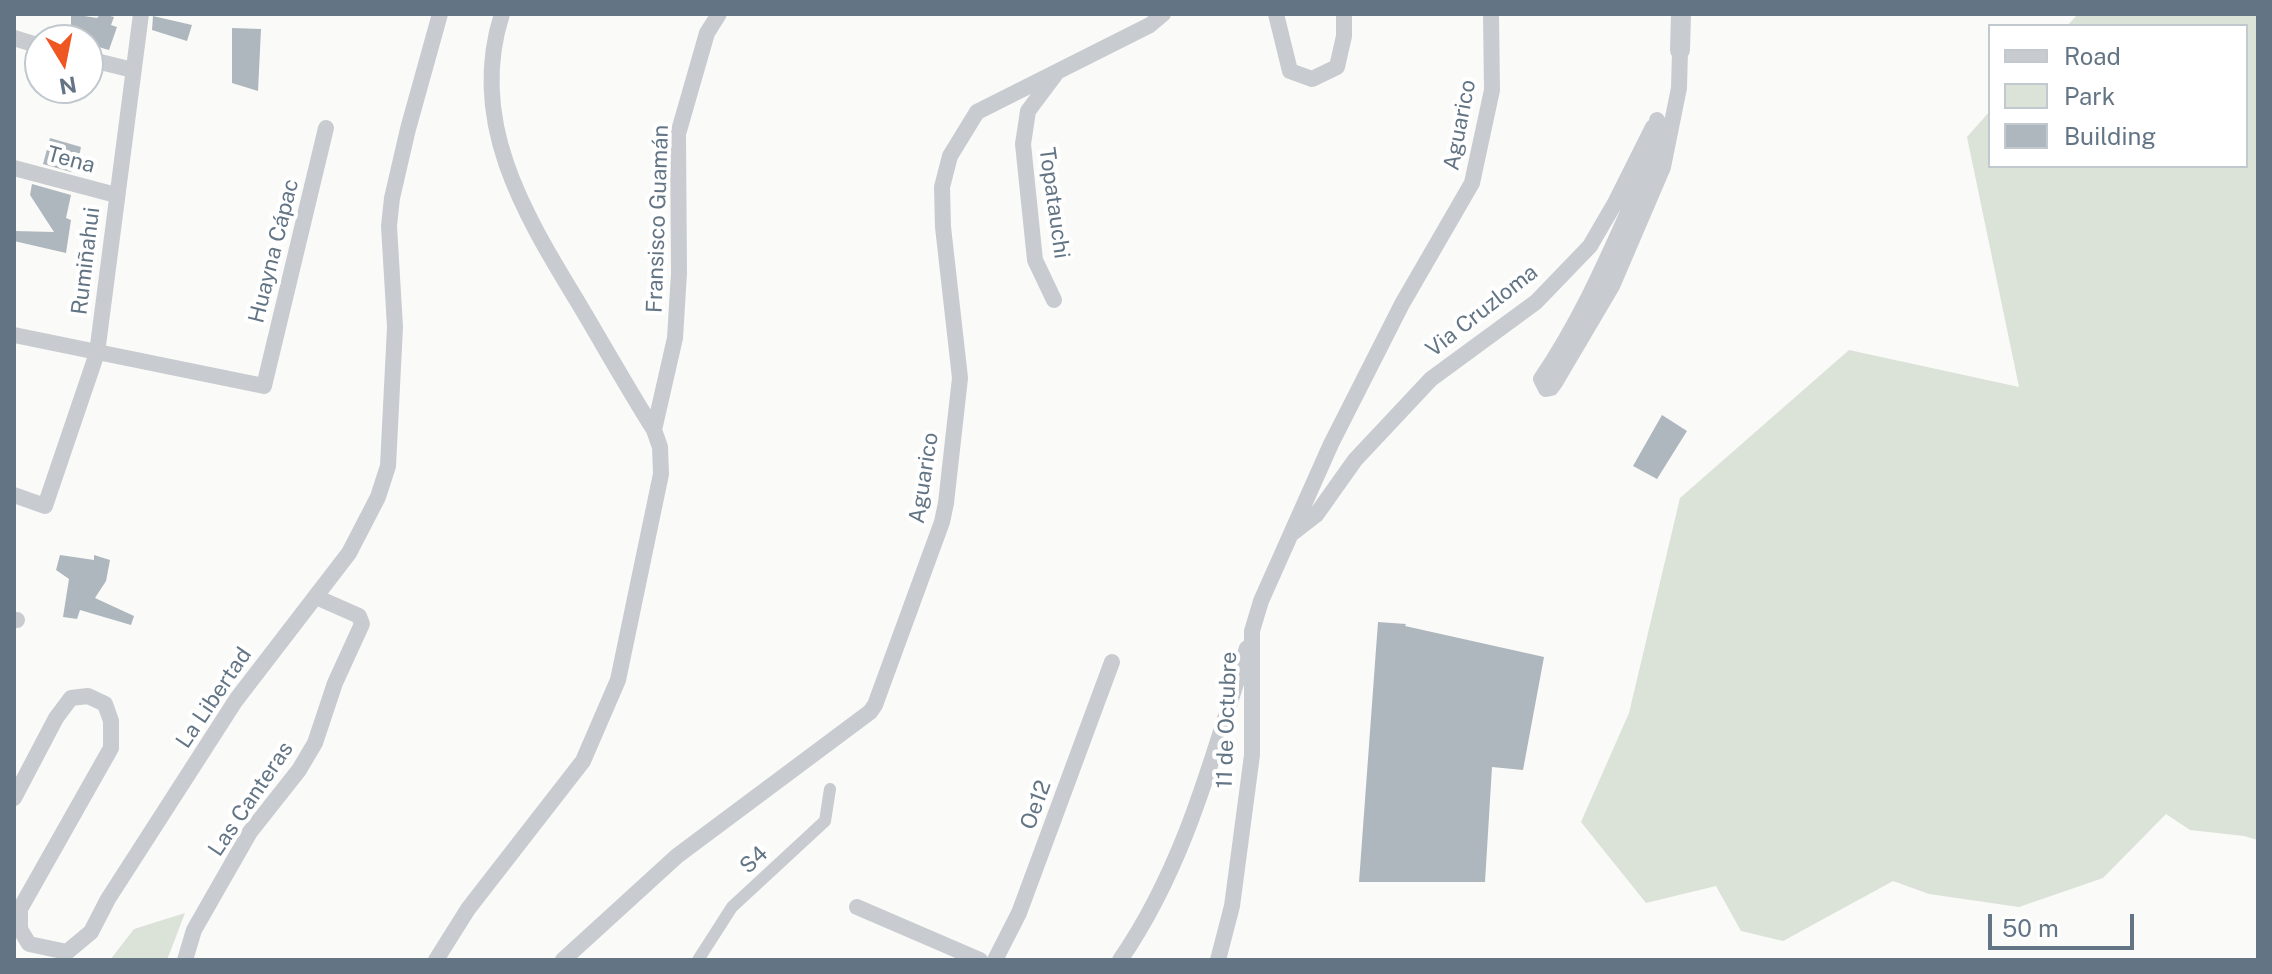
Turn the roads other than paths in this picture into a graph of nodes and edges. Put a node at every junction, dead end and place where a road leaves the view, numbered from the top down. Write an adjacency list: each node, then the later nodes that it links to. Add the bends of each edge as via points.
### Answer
1 (141, 14): 12 (street, Rumiñahui)
2 (440, 14): 24 (street, La Libertad, via 392,198 395,327 388,466 349,553)
3 (502, 14): 21 (street, via 492,97 500,149 527,218)
4 (719, 14): 21 (street, Fransisco Guamán, via 707,33 678,134 675,338)
5 (1163, 14): 13 (street, Aguarico)
6 (1276, 14): 7 (street, via 1290,71 1312,79 1337,67)
7 (1344, 14)
8 (1491, 14): 23 (street, Aguarico, via 1492,90 1472,183 1402,304)
9 (1681, 14): 10 (street)
10 (1680, 50): 14 (street, Via Cruzloma); 14 (street, via 1679,88 1663,167 1612,286 1556,381 1546,389 1541,379 1586,305 1653,156)
11 (104, 63): 12 (street)
12 (133, 70): 17 (street, Rumiñahui)
13 (1058, 70): 18 (street, Topatauchi, via 1028,111 1023,144 1035,260); 32 (street, Aguarico, via 977,112 950,156 942,187 943,227 960,378 946,503 875,705 677,856)
14 (1657, 120): 23 (street, Via Cruzloma, via 1590,246 1536,302 1431,379 1355,460 1316,515)
15 (326, 128): 20 (street, Huayna Cápac, via 264,386)
16 (14, 168): 17 (street, Tena)
17 (116, 195): 20 (street, Rumiñahui)
18 (1054, 300)
19 (14, 335): 20 (street)
20 (97, 353): 22 (street, Rumiñahui, via 45,506)
21 (654, 430): 31 (street, via 661,474 618,680 583,761 468,909)
22 (14, 495)
23 (1290, 535): 25 (street, 11 de Octubre)
24 (316, 597): 28 (street, La Libertad, via 236,700 91,932 67,952 29,944 20,929 20,909 111,748 105,704 88,696 71,698); 30 (street, Las Canteras, via 359,616 362,624 315,743 250,832 194,930)
25 (1252, 631): 36 (street, via 1188,832 1144,925); 37 (street, 11 de Octubre, via 1252,755 1232,906)
26 (1112, 662): 35 (street, Oe12, via 1019,913)
27 (830, 789): 33 (street, S4, via 825,821 732,907)
28 (14, 798)
29 (857, 907): 34 (street)
30 (185, 960)
31 (436, 960)
32 (563, 960)
33 (698, 960)
34 (980, 960)
35 (995, 960)
36 (1120, 960)
37 (1218, 960)

